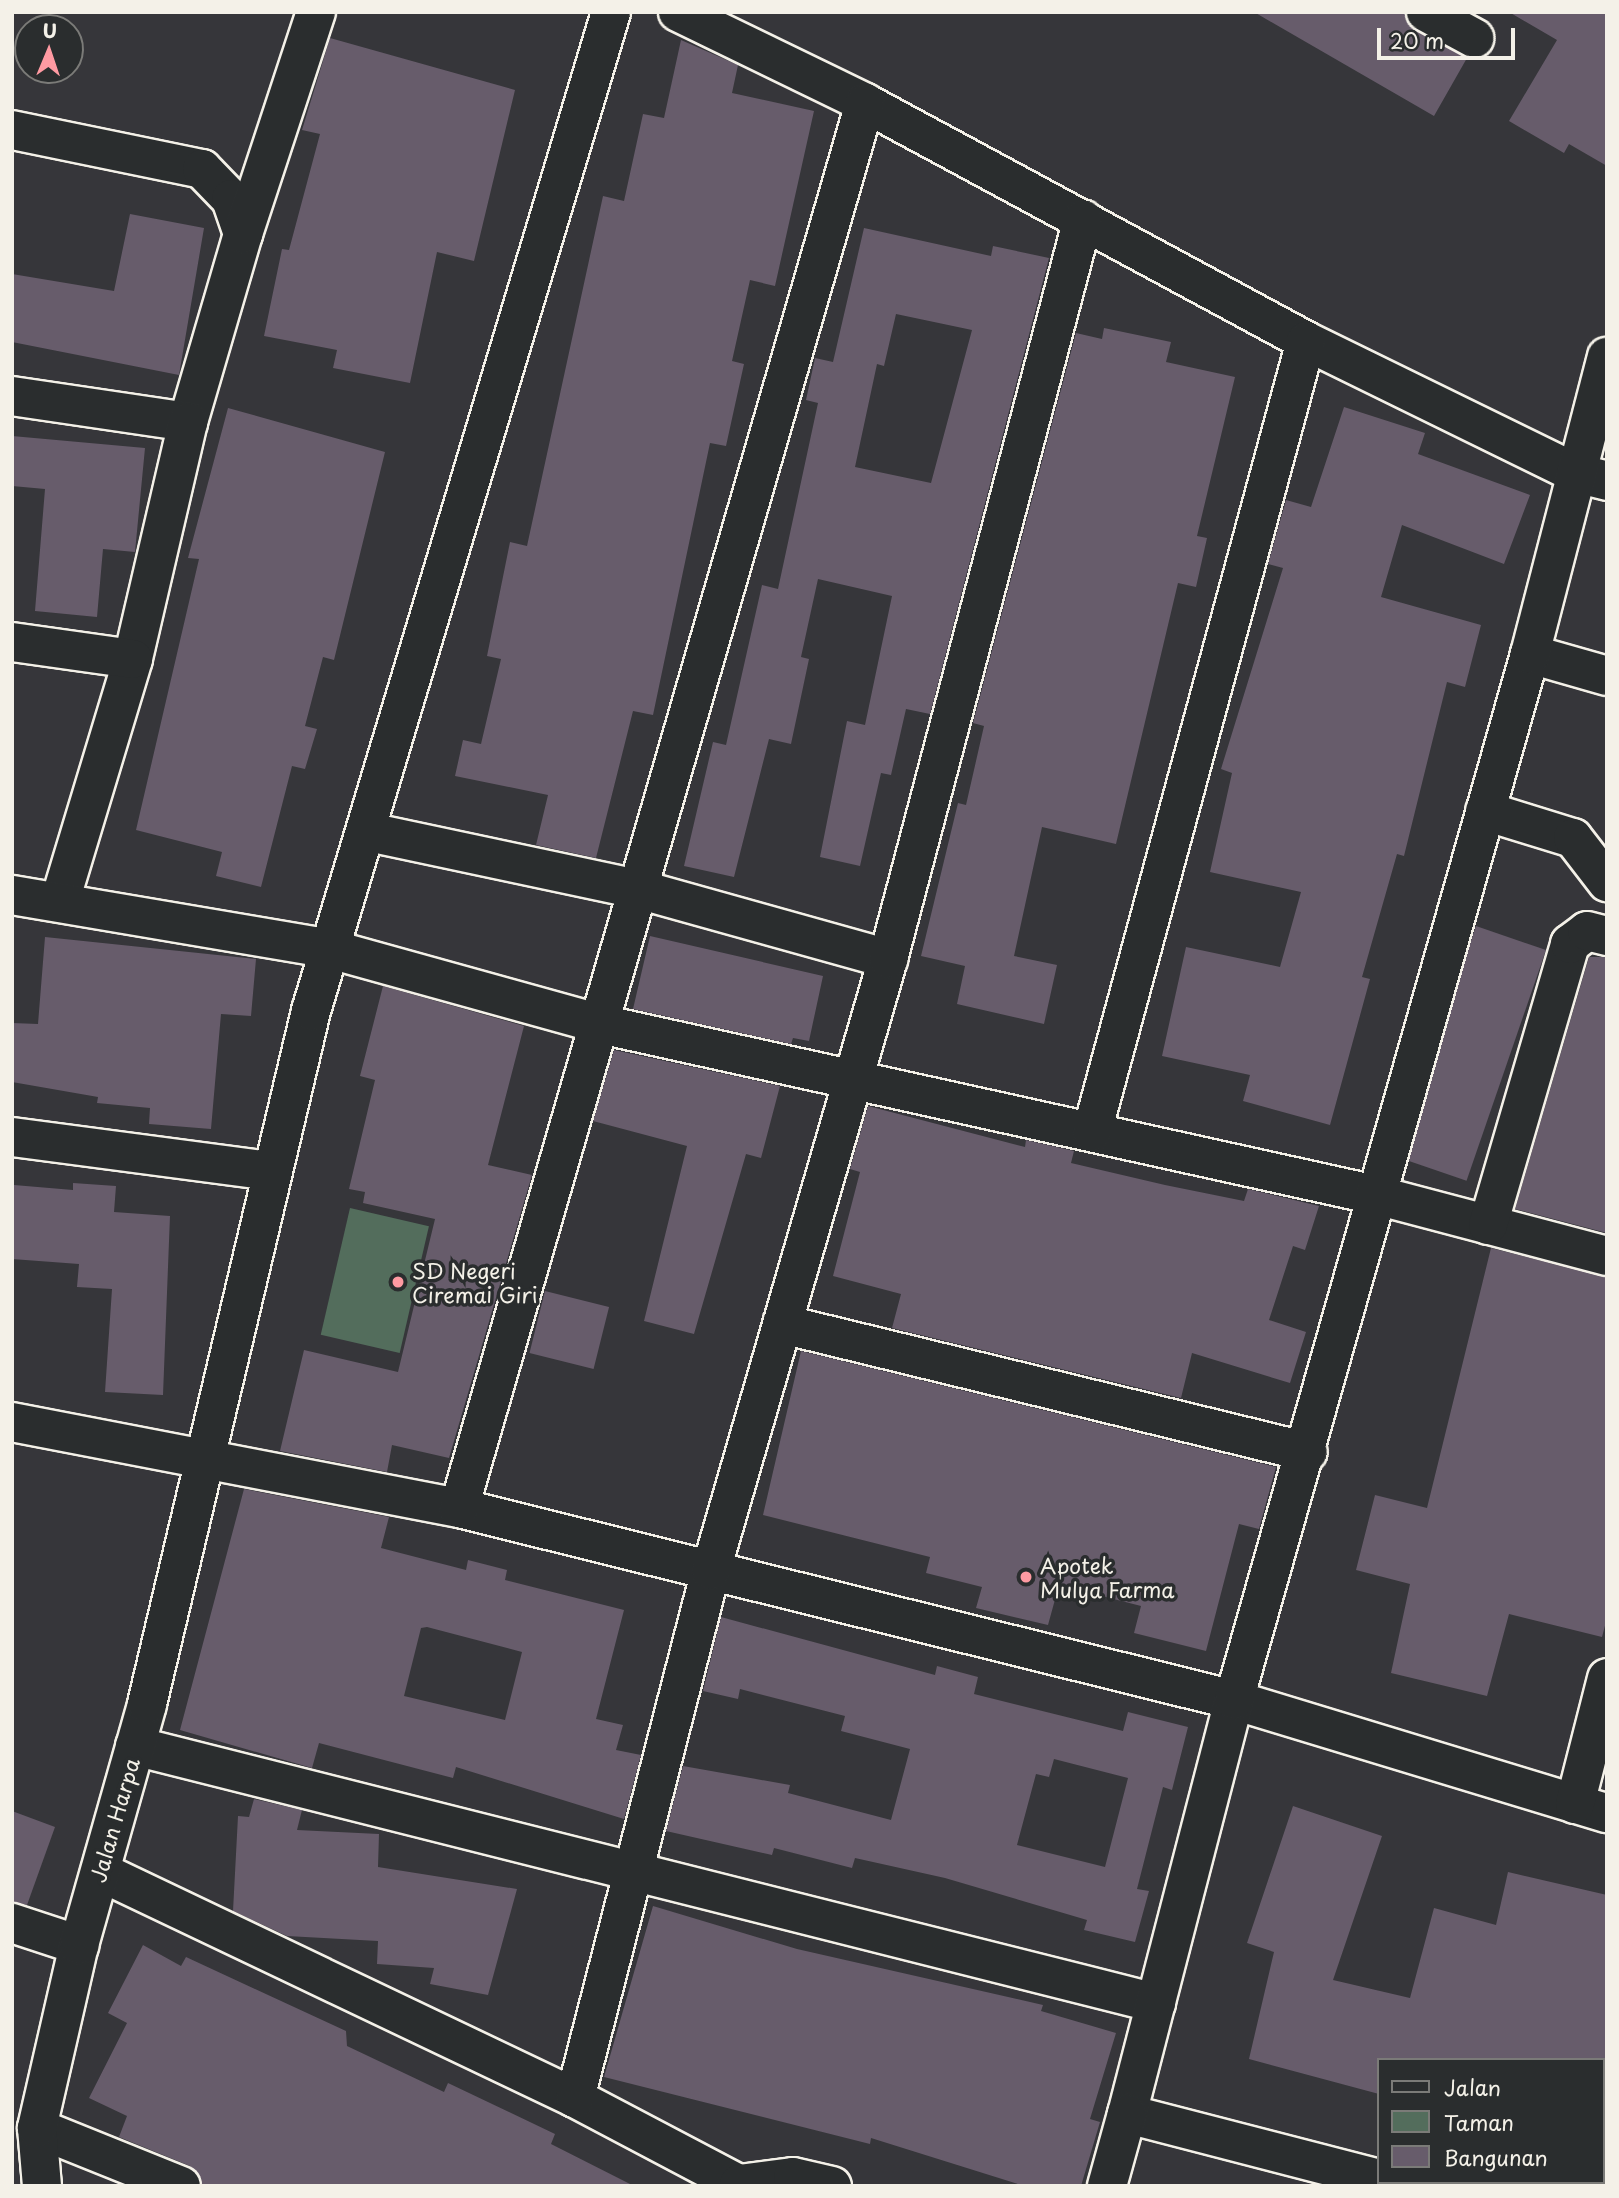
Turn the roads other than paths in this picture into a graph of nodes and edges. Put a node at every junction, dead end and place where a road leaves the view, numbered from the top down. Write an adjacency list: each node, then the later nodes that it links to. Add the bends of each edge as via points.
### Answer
1 (316, 12): 9 (street)
2 (611, 12): 20 (street, Jalan Harpa)
3 (678, 12): 6 (street)
4 (1426, 12): 5 (street)
5 (1474, 38)
6 (865, 103): 8 (street, via 974,167); 22 (street)
7 (12, 130): 9 (street, via 202,169 231,199)
8 (1083, 219): 10 (street); 27 (street)
9 (243, 234): 13 (street)
10 (1306, 341): 14 (street); 30 (street)
11 (1607, 357): 14 (street)
12 (12, 396): 13 (street)
13 (188, 422): 17 (street)
14 (1591, 477): 16 (street)
15 (12, 642): 17 (street)
16 (1530, 654): 18 (street); 19 (street)
17 (134, 659): 24 (street)
18 (1607, 676)
19 (1485, 811): 21 (street, via 1573,838); 33 (street)
20 (369, 832): 22 (street); 26 (street, Jalan Harpa)
21 (1607, 882)
22 (638, 889): 27 (street); 28 (street)
23 (12, 895): 24 (street)
24 (60, 901): 26 (street)
25 (1607, 936): 34 (street, via 1587,931 1570,944)
26 (330, 949): 28 (street); 32 (street, Jalan Harpa)
27 (888, 959): 29 (street)
28 (600, 1024): 29 (street); 40 (street)
29 (853, 1076): 30 (street); 36 (street)
30 (1092, 1132): 33 (street)
31 (12, 1137): 32 (street)
32 (269, 1171): 39 (street, Jalan Harpa)
33 (1376, 1195): 34 (street); 38 (street)
34 (1488, 1224): 35 (street)
35 (1607, 1256)
36 (782, 1324): 38 (street); 41 (street)
37 (12, 1422): 39 (street)
38 (1308, 1452): 43 (street)
39 (205, 1456): 40 (street); 44 (street, Jalan Harpa)
40 (459, 1508): 41 (street)
41 (711, 1570): 43 (street); 47 (street)
42 (1607, 1678): 45 (street)
43 (1234, 1700): 45 (street); 50 (street)
44 (135, 1746): 46 (street, Jalan Harpa); 47 (street)
45 (1591, 1809)
46 (101, 1872): 49 (street, Jalan Harpa); 51 (street)
47 (634, 1873): 50 (street); 51 (street)
48 (12, 1923): 49 (street)
49 (79, 1945): 53 (street, Jalan Harpa)
50 (1156, 2003): 52 (street)
51 (575, 2098): 55 (street)
52 (1127, 2114): 54 (street); 59 (street)
53 (37, 2128): 56 (street, Jalan Harpa); 57 (street)
54 (1378, 2179)
55 (740, 2185): 58 (street, via 793,2177)
56 (42, 2186)
57 (181, 2186)
58 (832, 2186)
59 (1107, 2186)

